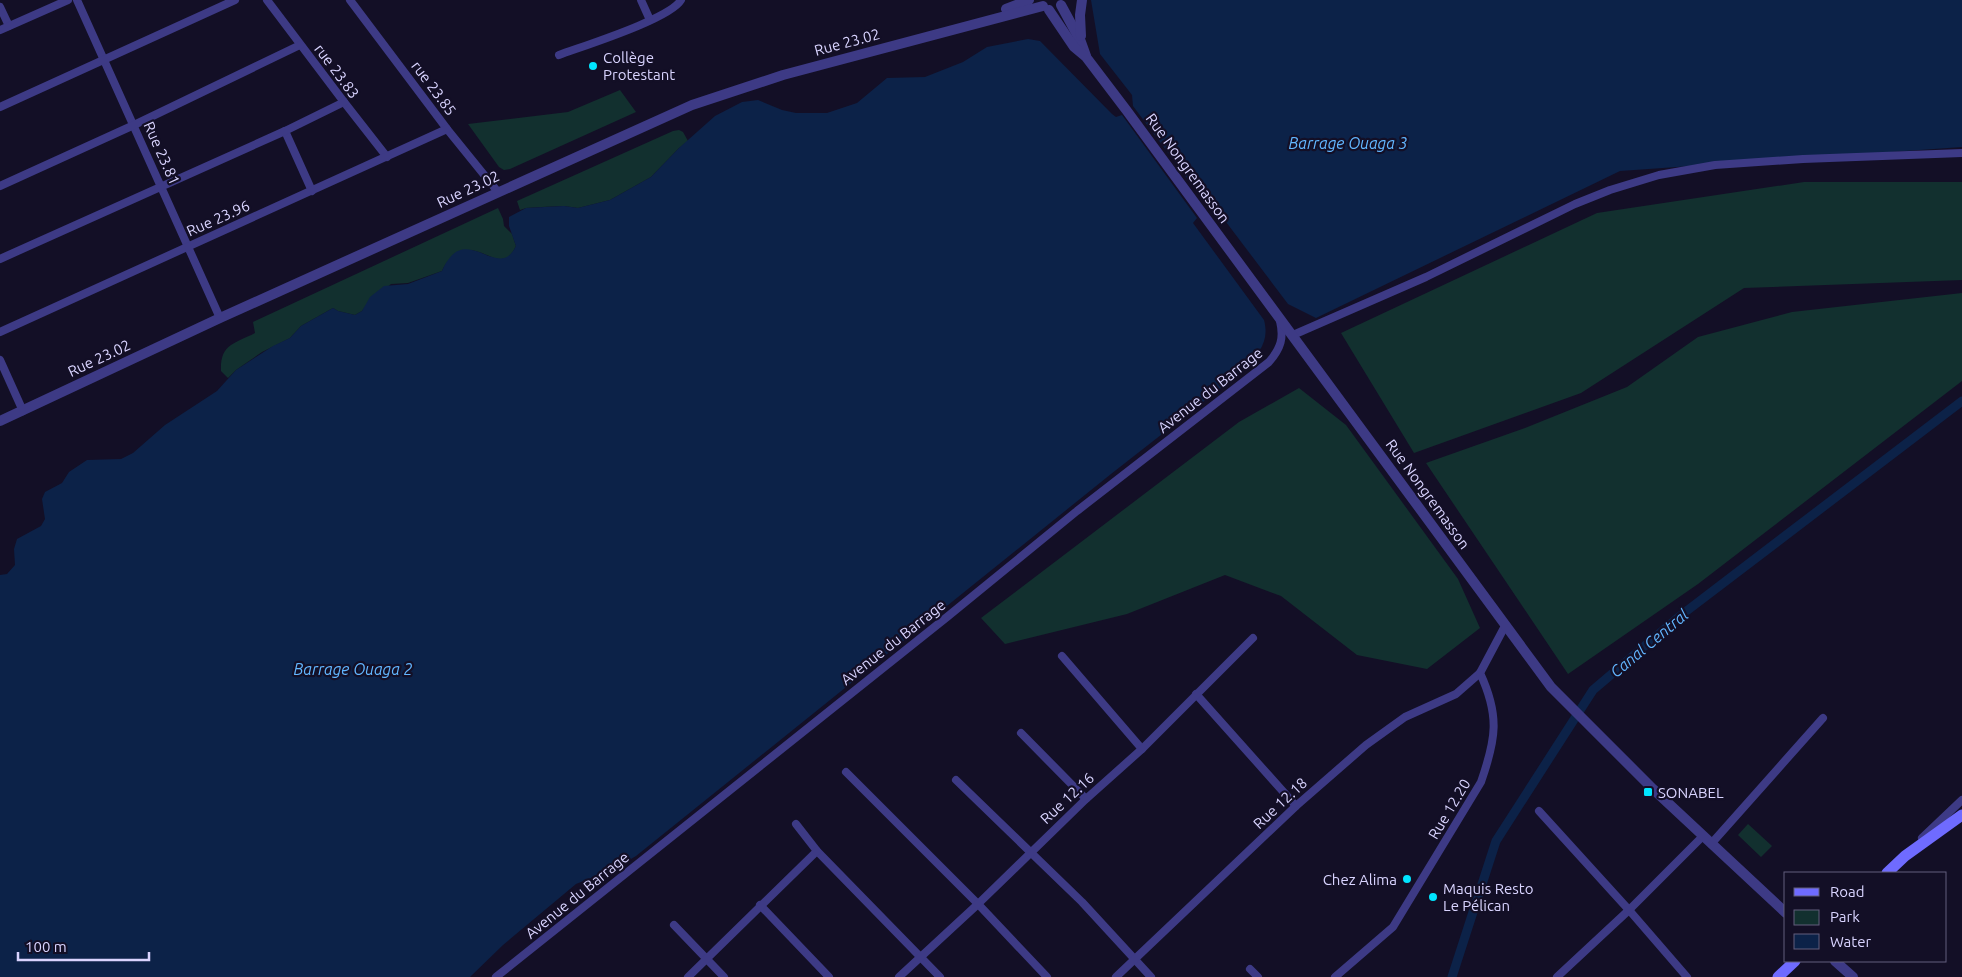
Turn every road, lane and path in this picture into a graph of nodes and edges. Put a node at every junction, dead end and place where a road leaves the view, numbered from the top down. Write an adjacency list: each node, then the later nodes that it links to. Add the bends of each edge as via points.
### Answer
1 (68, 0): 16 (street)
2 (77, 0): 23 (street, Rue 23.81)
3 (235, 0): 23 (street)
4 (267, 0): 20 (street, rue 23.83)
5 (350, 0): 27 (street, rue 23.85)
6 (641, 0): 15 (street)
7 (681, 0): 15 (street, via 674,8)
8 (1014, 0): 14 (street)
9 (1030, 0): 14 (street, Rue 23.02)
10 (1082, 0): 19 (street)
11 (1062, 1): 12 (street, Rue 23.02, via 1056,9); 19 (street, Rue Nongremasson)
12 (1044, 5): 17 (street, Rue 23.02); 22 (street, Rue Nongremasson, via 1074,47)
13 (0, 7): 16 (street)
14 (995, 13): 17 (street, Rue 23.02)
15 (650, 20): 21 (street)
16 (9, 26): 18 (street)
17 (963, 26): 34 (street, Rue 23.02, via 721,94)
18 (0, 30)
19 (1081, 42): 22 (street, Rue Nongremasson)
20 (300, 45): 24 (street, rue 23.83); 26 (street)
21 (559, 55)
22 (1086, 57): 37 (street, Rue Nongremasson)
23 (104, 59): 25 (street); 26 (street, Rue 23.81)
24 (344, 102): 28 (street); 30 (street, rue 23.83)
25 (0, 107)
26 (134, 125): 31 (street); 32 (street, Rue 23.81)
27 (447, 129): 30 (street, Rue 23.96); 34 (street, rue 23.85)
28 (285, 131): 32 (street); 33 (street)
29 (1962, 152): 40 (street, via 1725,164 1659,175 1575,204 1426,277)
30 (387, 157): 33 (street, Rue 23.96)
31 (0, 186)
32 (162, 186): 35 (street, Rue 23.81); 36 (street)
33 (312, 191): 35 (street, Rue 23.96)
34 (498, 192): 38 (street, Rue 23.02)
35 (188, 246): 38 (street, Rue 23.81); 39 (street, Rue 23.96)
36 (0, 259)
37 (1279, 316): 40 (street, Rue Nongremasson); 77 (street, Avenue du Barrage, via 1282,342 1270,362 1077,511)
38 (220, 318): 42 (street, Rue 23.02)
39 (0, 332)
40 (1293, 335): 44 (street, Rue Nongremasson)
41 (0, 360): 42 (street)
42 (22, 411): 43 (street, Rue 23.02)
43 (0, 421)
44 (1505, 626): 47 (street); 60 (street, Rue Nongremasson, via 1564,702)
45 (1253, 638): 48 (street, Rue 12.16)
46 (1062, 656): 51 (street)
47 (1480, 673): 56 (street, Rue 12.18, via 1446,700 1391,726); 87 (street, Rue 12.20, via 1489,694 1495,726 1481,782 1393,927)
48 (1196, 694): 51 (street, Rue 12.16); 56 (street)
49 (1824, 718): 61 (street)
50 (1021, 733): 54 (street)
51 (1142, 749): 54 (street, Rue 12.16)
52 (846, 772): 66 (street)
53 (956, 780): 63 (street)
54 (1086, 799): 63 (street, Rue 12.16)
55 (1962, 800): 64 (street)
56 (1296, 806): 72 (street, Rue 12.18)
57 (1539, 812): 68 (street)
58 (1962, 815): 64 (main road)
59 (796, 824): 62 (street)
60 (1703, 836): 61 (street, Rue Nongremasson); 68 (street)
61 (1711, 844): 69 (street, Rue Nongremasson)
62 (817, 852): 67 (street); 71 (street)
63 (1031, 852): 66 (street, Rue 12.16); 72 (street)
64 (1905, 856): 65 (main road)
65 (1888, 872)
66 (978, 904): 71 (street, Rue 12.16); 83 (street)
67 (760, 905): 73 (street); 80 (street)
68 (1629, 910): 88 (street); 89 (street)
69 (1784, 911)
70 (674, 925): 73 (street)
71 (921, 956): 81 (street, Rue 12.16); 82 (street)
72 (1134, 958): 84 (street, Rue 12.18); 85 (street)
73 (707, 960): 78 (street); 79 (street)
74 (1794, 962): 90 (main road)
75 (1836, 962): 91 (street)
76 (1250, 969): 86 (street)
77 (502, 975)
78 (688, 977)
79 (724, 977)
80 (829, 977)
81 (899, 977)
82 (940, 977)
83 (1047, 977)
84 (1116, 977)
85 (1151, 977)
86 (1258, 977)
87 (1335, 977)
88 (1557, 977)
89 (1687, 977)
90 (1778, 977)
91 (1853, 977)

